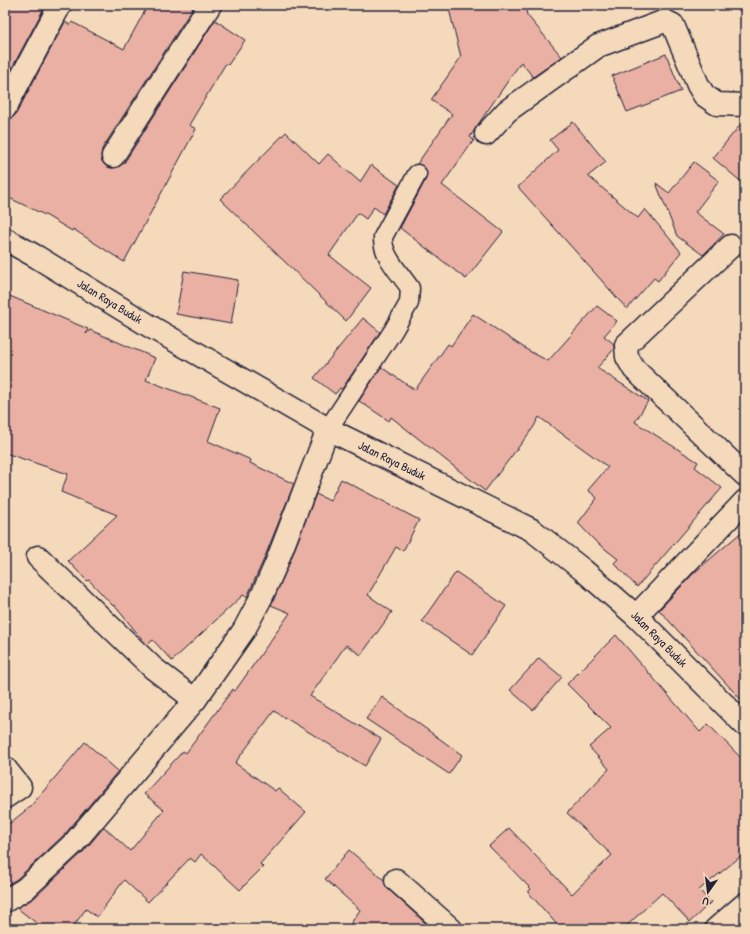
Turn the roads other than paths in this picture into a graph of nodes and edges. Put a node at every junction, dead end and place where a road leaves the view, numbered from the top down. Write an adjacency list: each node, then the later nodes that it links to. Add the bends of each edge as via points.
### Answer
1 (60, 5): 4 (street)
2 (210, 5): 6 (street)
3 (745, 105): 5 (street, via 718,104 704,95 673,25 665,21 598,46 512,106)
4 (5, 108)
5 (486, 134)
6 (113, 156)
7 (417, 174): 10 (lane, via 384,237 383,246 410,288 409,303)
8 (5, 239): 10 (street, Jalan Raya Buduk, via 152,328)
9 (731, 246): 11 (street, via 626,345 627,357 634,369)
10 (328, 429): 14 (street, Jalan Raya Buduk, via 532,530); 15 (street, via 262,596 244,630)
11 (745, 475)
12 (745, 500): 14 (street)
13 (38, 557): 15 (street, via 153,668)
14 (636, 616): 16 (street, Jalan Raya Buduk)
15 (195, 700): 20 (street, via 74,843 25,889)
16 (745, 725)
17 (5, 768): 18 (street, via 20,787)
18 (5, 797)
19 (396, 880): 22 (street)
20 (5, 901)
21 (745, 904): 23 (street)
22 (451, 929)
23 (716, 929)

